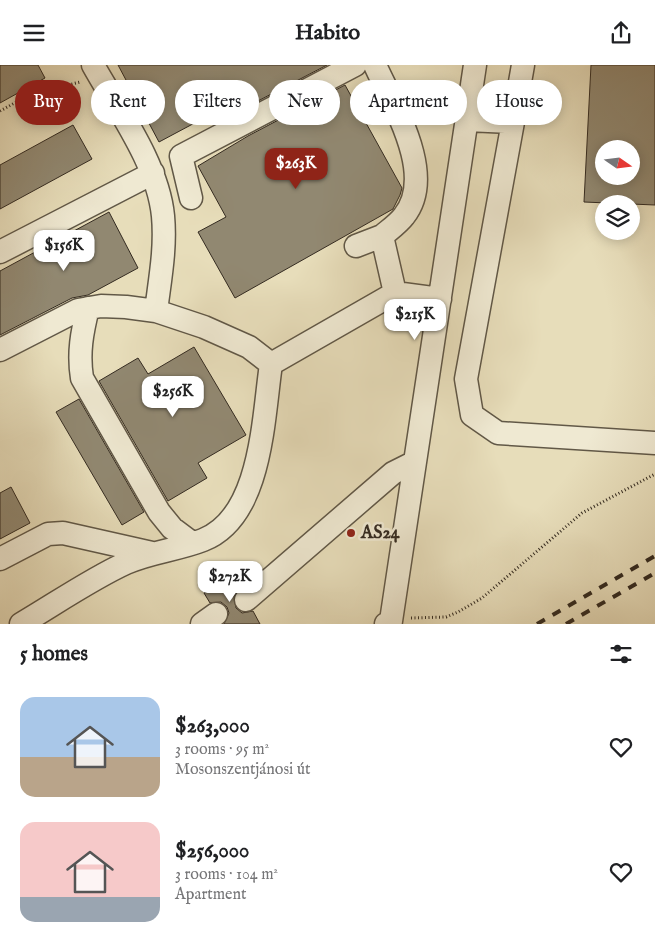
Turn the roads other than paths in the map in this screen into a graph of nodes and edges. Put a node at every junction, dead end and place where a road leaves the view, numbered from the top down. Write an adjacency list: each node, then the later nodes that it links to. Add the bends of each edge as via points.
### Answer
1 (355, 65): 12 (street, via 181,156)
2 (376, 65): 13 (street, via 411,146 416,169 412,203 405,215)
3 (475, 65): 7 (street)
4 (523, 65): 6 (street)
5 (97, 71): 11 (street)
6 (520, 80)
7 (467, 120): 8 (street)
8 (477, 120)
9 (466, 125): 17 (street)
10 (512, 125): 22 (street, via 466,379 472,415 498,433)
11 (153, 173): 15 (street); 19 (street, via 163,214 164,240)
12 (191, 198)
13 (382, 236): 14 (street); 16 (street)
14 (356, 246)
15 (0, 252)
16 (395, 293): 17 (street); 21 (street)
17 (440, 299): 23 (street)
18 (88, 308): 19 (street, via 101,306); 20 (street, via 64,315); 24 (street, via 80,345 82,378 159,512 172,528)
19 (156, 311): 21 (street, via 249,347)
20 (0, 350)
21 (271, 364): 24 (street, via 256,464 247,492 225,526)
22 (655, 443)
23 (415, 462): 27 (street, via 393,473); 28 (street)
24 (192, 543): 25 (street)
25 (156, 553): 26 (street, via 63,533 48,534); 29 (street, via 126,563)
26 (0, 559)
27 (246, 600)
28 (388, 623)
29 (21, 624)

